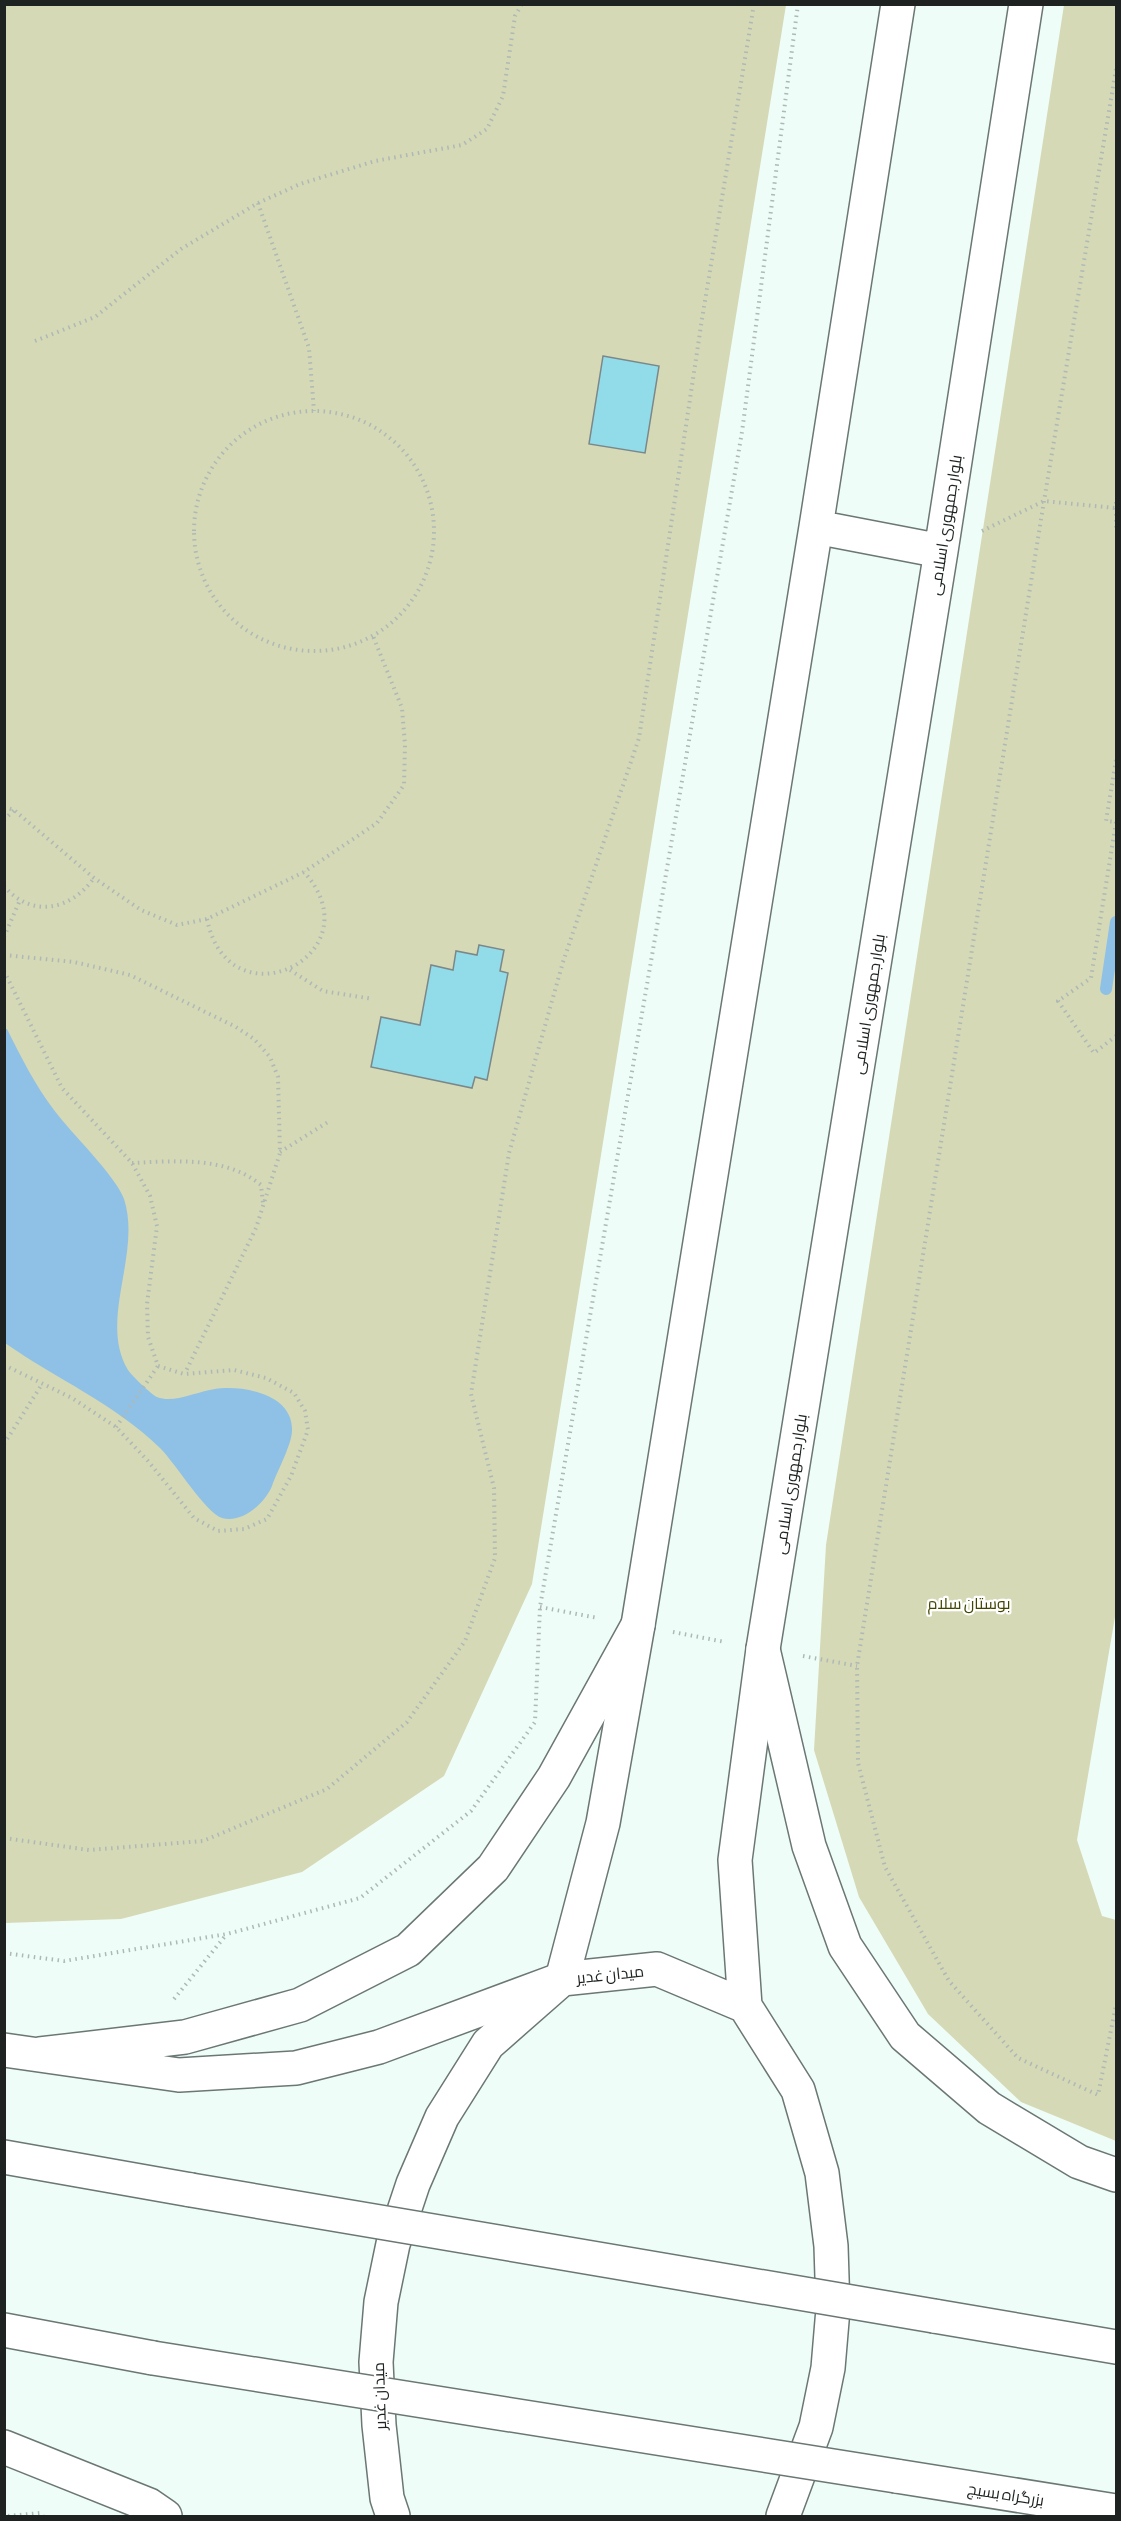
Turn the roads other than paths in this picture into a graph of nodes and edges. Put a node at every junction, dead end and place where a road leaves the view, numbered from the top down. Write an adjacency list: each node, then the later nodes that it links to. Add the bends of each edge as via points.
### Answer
1 (898, 4): 3 (main road)
2 (1026, 4): 4 (main road, بلوار جمهوری اسلامی)
3 (816, 527): 4 (main road); 5 (main road)
4 (941, 551): 6 (main road, بلوار جمهوری اسلامی)
5 (638, 1626): 7 (main road, via 603,1823); 10 (main road, via 554,1777 494,1869 408,1950 300,2005 185,2037)
6 (763, 1649): 8 (main road, بلوار جمهوری اسلامی, via 735,1860); 12 (main road, via 809,1846 845,1946 905,2036 989,2108 1079,2162)
7 (562, 1979): 8 (main road, میدان غدیر, via 657,1969); 10 (main road, via 379,2048 296,2068 178,2075); 18 (main road, میدان غدیر, via 488,2044 441,2117 393,2244 381,2302 376,2362 379,2426 387,2498)
8 (745, 2006): 19 (main road, via 798,2090 822,2173 831,2246 833,2309 828,2368 816,2427)
9 (4, 2050): 10 (main road)
10 (40, 2054)
11 (4, 2157): 14 (main road, bridge)
12 (1116, 2175)
13 (4, 2330): 16 (main road, بزرگراه بسیج, bridge, via 153,2358)
14 (1116, 2347)
15 (4, 2447): 17 (main road, via 149,2505)
16 (1116, 2511)
17 (165, 2517)
18 (393, 2517)
19 (783, 2517)

